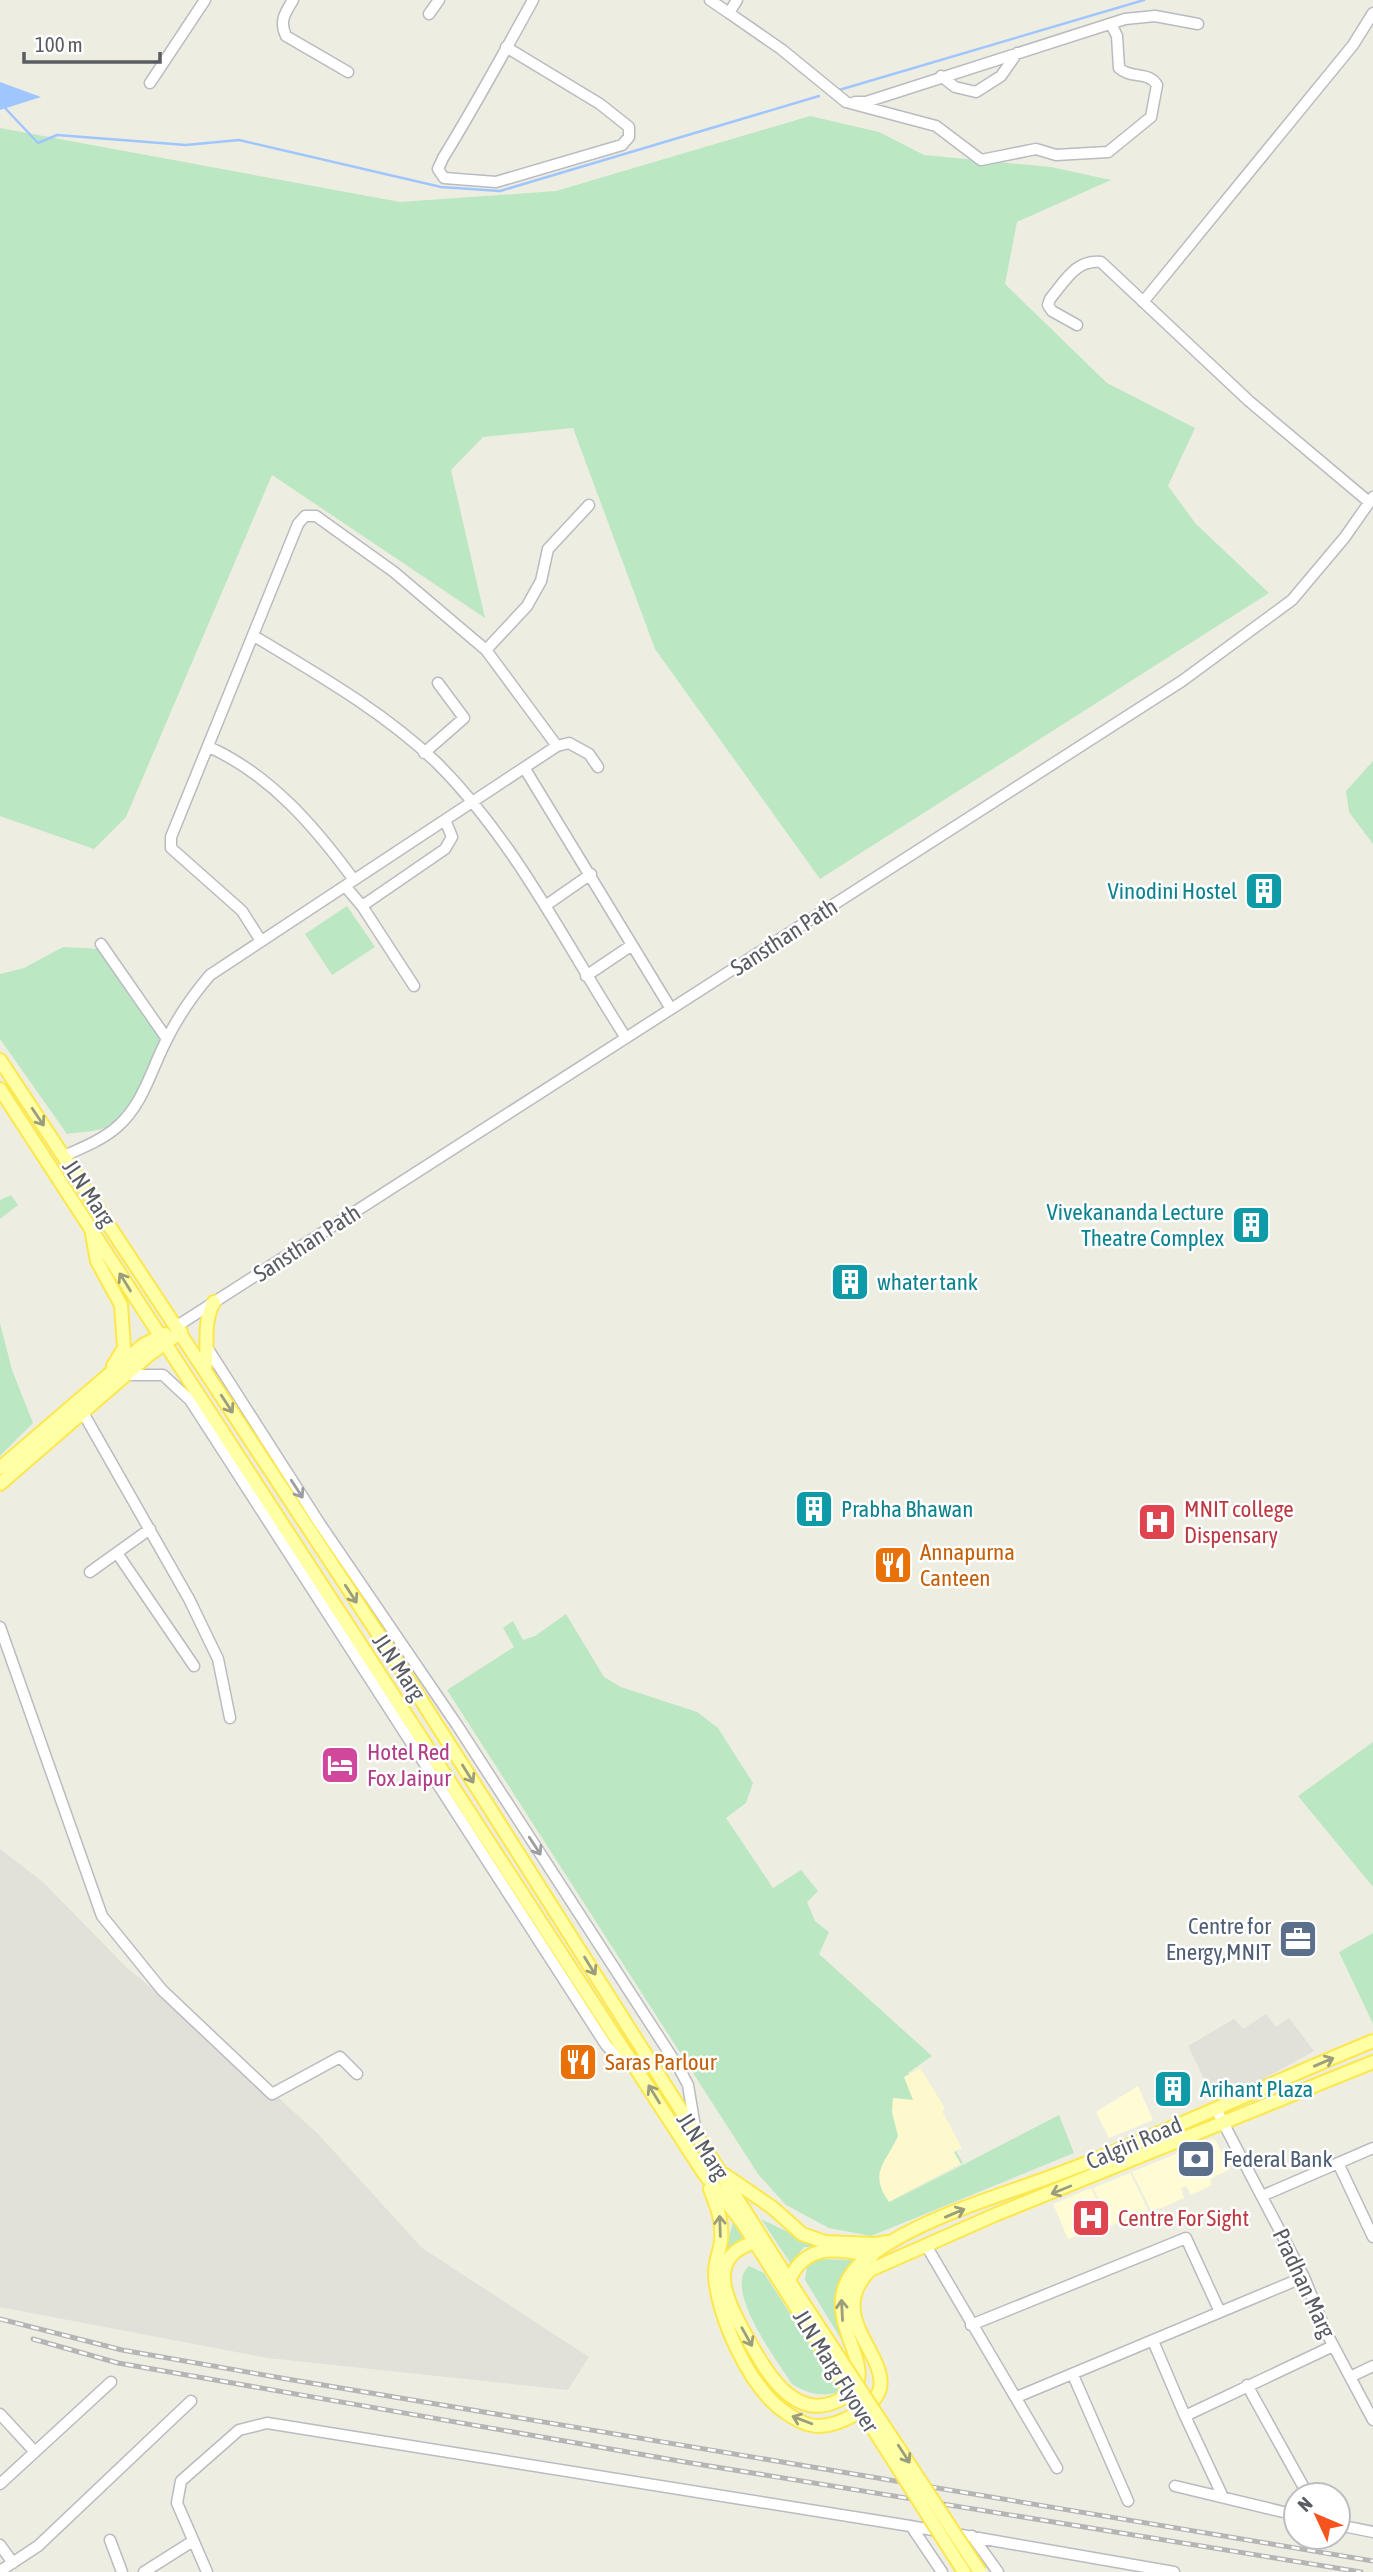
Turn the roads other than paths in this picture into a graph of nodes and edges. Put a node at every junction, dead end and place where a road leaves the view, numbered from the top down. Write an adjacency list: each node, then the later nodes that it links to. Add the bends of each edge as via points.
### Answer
1 (205, 0): 16 (street)
2 (293, 0): 14 (street, via 281,26 286,36)
3 (439, 0): 9 (street)
4 (533, 0): 12 (street)
5 (710, 0): 7 (street)
6 (737, 0): 7 (street)
7 (729, 13): 17 (street)
8 (1373, 13): 18 (street, via 1353,45)
9 (429, 14)
10 (1111, 24): 11 (street, via 1155,16); 13 (street); 17 (street, via 1117,36 1119,68 1125,74 1155,80 1157,90 1152,117 1108,152 1056,155 1037,149 981,160 936,126)
11 (1198, 24)
12 (506, 47): 12 (street, via 629,127 622,145 496,182 444,178 438,169 443,158)
13 (1017, 53): 15 (street); 15 (street, via 1001,76 976,92 955,87)
14 (348, 72)
15 (942, 76): 17 (street, via 866,102)
16 (150, 83)
17 (846, 102)
18 (1143, 302): 19 (street, via 1101,262 1088,260 1077,266 1048,305); 20 (street, via 1249,401)
19 (1077, 325)
20 (1371, 499): 42 (street, Sansthan Path, via 1292,600 1243,638)
21 (589, 505): 23 (street, via 548,549 541,581 527,606)
22 (254, 636): 23 (street, via 298,524 305,516 316,516 394,572); 26 (street); 27 (street, via 369,709)
23 (486, 650): 25 (street)
24 (438, 683): 27 (street, via 464,718)
25 (557, 746): 28 (street, via 569,743 582,748); 29 (street)
26 (209, 747): 33 (street, via 270,784 324,839); 37 (street, via 171,837 171,848 242,911)
27 (424, 753): 30 (street)
28 (598, 767)
29 (525, 769): 30 (street); 32 (street)
30 (473, 804): 31 (street); 36 (street)
31 (445, 820): 33 (street); 35 (street, via 452,837 445,849)
32 (591, 874): 36 (street); 39 (street)
33 (354, 880): 34 (street)
34 (345, 887): 35 (street); 37 (street)
35 (362, 906): 41 (street)
36 (545, 906): 40 (street)
37 (261, 941): 44 (street, via 210,975)
38 (101, 944): 44 (street)
39 (632, 945): 40 (street); 42 (street)
40 (586, 976): 43 (street)
41 (414, 986)
42 (671, 1009): 43 (street, Sansthan Path)
43 (626, 1038): 49 (street, Sansthan Path)
44 (167, 1039): 47 (street, via 131,1112 116,1128)
45 (0, 1060): 47 (main road, JLN Marg, one-way to 47)
46 (0, 1089): 48 (main road, JLN Marg)
47 (64, 1156): 50 (main road, JLN Marg)
48 (91, 1228): 51 (main road, JLN Marg, one-way to 48); 55 (main road, via 96,1261 121,1305 124,1348)
49 (214, 1302): 50 (street, Sansthan Path); 52 (main road, via 205,1324)
50 (179, 1329): 51 (main road); 53 (main road, JLN Marg)
51 (162, 1340): 54 (main road); 55 (main road, via 143,1345); 63 (main road, JLN Marg)
52 (208, 1349): 53 (main road); 57 (street)
53 (205, 1369): 57 (main road, JLN Marg, one-way to 57)
54 (125, 1375): 56 (main road); 60 (street, via 163,1375 174,1382)
55 (107, 1376): 58 (main road)
56 (82, 1411): 59 (main road); 61 (street)
57 (272, 1461): 75 (main road, JLN Marg, one-way to 75); 75 (street, one-way to 75, via 457,1725 679,2068 694,2108)
58 (0, 1468)
59 (0, 1484)
60 (270, 1524): 63 (main road); 67 (street)
61 (150, 1529): 62 (street); 68 (street, via 218,1659)
62 (117, 1553): 64 (street); 66 (street)
63 (302, 1557): 67 (main road, JLN Marg)
64 (90, 1572)
65 (0, 1627): 71 (street, via 102,1916 162,1990 272,2094 340,2057)
66 (194, 1666)
67 (369, 1668): 80 (main road, JLN Marg, one-way to 67)
68 (230, 1718)
69 (1373, 2041): 72 (main road, Calgiri Road, one-way to 69)
70 (1373, 2062): 73 (main road, Calgiri Road)
71 (357, 2074)
72 (1216, 2109): 73 (street, Pradhan Marg); 74 (main road, Calgiri Road)
73 (1224, 2123): 77 (main road, Calgiri Road); 81 (street, Pradhan Marg)
74 (1154, 2135): 77 (main road); 84 (main road, Calgiri Road, one-way to 74)
75 (696, 2137): 79 (main road, JLN Marg)
76 (1373, 2148): 78 (street)
77 (1160, 2149): 86 (main road, Calgiri Road, one-way to 86, via 997,2214)
78 (1338, 2164): 81 (street); 82 (street)
79 (719, 2170): 84 (main road, via 802,2234 825,2242); 90 (main road, JLN Marg)
80 (703, 2172): 85 (main road, JLN Marg Flyover); 88 (main road, Calgiri Road, one-way to 80, via 870,2270 857,2284 855,2304 859,2331 881,2387 876,2398 839,2421 819,2426 799,2421 776,2406 737,2350 723,2320 715,2269 721,2215)
81 (1262, 2196): 89 (street, Pradhan Marg)
82 (1369, 2220): 83 (street)
83 (1373, 2237)
84 (892, 2241): 87 (main road)
85 (755, 2242): 87 (main road, one-way to 87, via 737,2247 729,2256 725,2273 729,2303 781,2389 812,2404 826,2405 844,2398 859,2377 858,2355 841,2319 841,2297 854,2269); 91 (main road, JLN Marg Flyover)
86 (927, 2248): 88 (main road, Calgiri Road); 93 (street)
87 (870, 2255): 88 (main road); 90 (main road, via 838,2250 814,2253 804,2257)
88 (884, 2265)
89 (1304, 2277): 92 (street); 95 (street, Pradhan Marg)
90 (789, 2280): 91 (main road, JLN Marg Flyover)
91 (794, 2296): 127 (main road, JLN Marg Flyover, bridge); 128 (main road, JLN Marg Flyover, one-way to 128, bridge)
92 (1220, 2312): 93 (street, via 1186,2238); 94 (street)
93 (971, 2325): 101 (street)
94 (1153, 2341): 97 (street); 104 (street)
95 (1334, 2346): 98 (street, Pradhan Marg); 100 (street)
96 (1373, 2366): 98 (street)
97 (1073, 2375): 101 (street); 112 (street)
98 (1350, 2377): 105 (street, Pradhan Marg)
99 (111, 2382): 106 (street)
100 (1247, 2385): 104 (street); 108 (street)
101 (1017, 2397): 107 (street)
102 (191, 2401): 121 (street, via 38,2546)
103 (0, 2414): 106 (street)
104 (1185, 2416): 111 (street)
105 (1373, 2420)
106 (35, 2452): 109 (street)
107 (1057, 2468)
108 (1300, 2481)
109 (0, 2484)
110 (1175, 2486): 111 (street)
111 (1223, 2497): 113 (street)
112 (1128, 2501)
113 (1282, 2512)
114 (911, 2526): 117 (street); 119 (street, via 267,2423 239,2430 181,2481 177,2503); 126 (street)
115 (1352, 2528): 116 (street)
116 (1373, 2532)
117 (972, 2536): 129 (street); 130 (street)
118 (110, 2540): 123 (street)
119 (193, 2541): 124 (street); 125 (street)
120 (0, 2545): 121 (street)
121 (13, 2563): 122 (street)
122 (0, 2571)
123 (122, 2572)
124 (144, 2572)
125 (207, 2572)
126 (942, 2572)
127 (964, 2572)
128 (980, 2572)
129 (998, 2572)
130 (1174, 2572)

